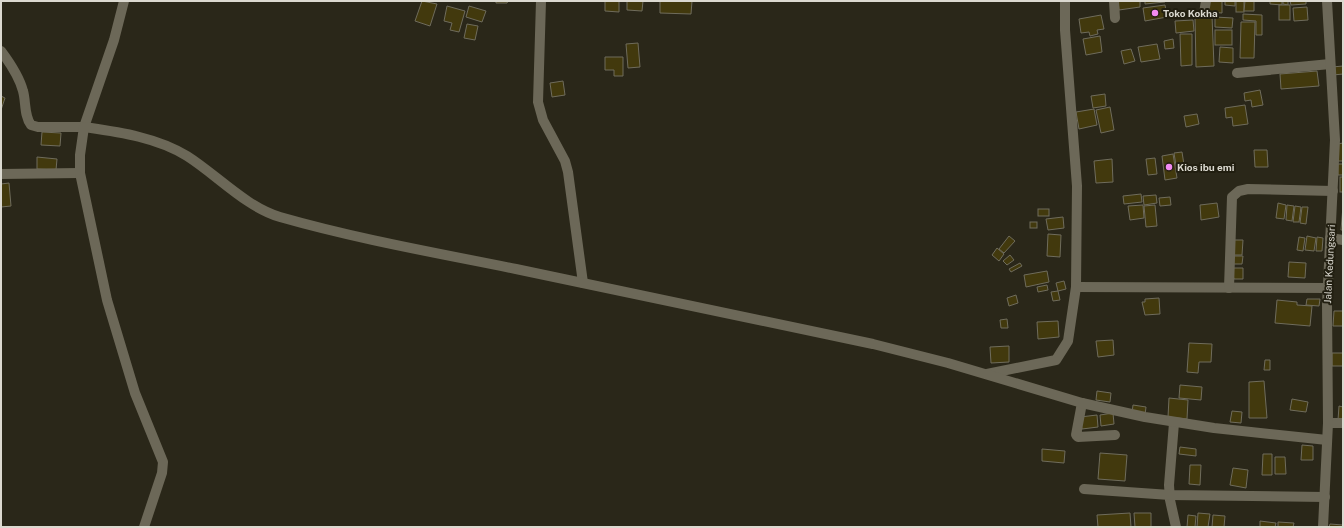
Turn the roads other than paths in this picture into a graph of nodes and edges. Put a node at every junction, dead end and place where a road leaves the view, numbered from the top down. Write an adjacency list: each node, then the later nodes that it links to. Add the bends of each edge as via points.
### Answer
1 (124, 1): 12 (street, via 114,40)
2 (541, 1): 18 (street, via 538,102 543,120 565,161 568,172)
3 (1065, 1): 19 (street, via 1065,30 1078,186)
4 (1114, 1): 8 (street)
5 (1206, 1): 7 (street)
6 (1327, 1): 10 (street, Jalan Kedungsari)
7 (1204, 13)
8 (1115, 18)
9 (1, 51): 12 (street, via 21,84 31,125)
10 (1330, 64): 11 (street); 15 (street, Jalan Kedungsari, via 1335,140)
11 (1236, 73)
12 (84, 127): 13 (street); 18 (street, via 161,143 185,154 254,205 278,216 383,242)
13 (80, 173): 14 (street); 32 (street, via 107,300 135,393 163,462 162,473)
14 (1, 174)
15 (1333, 191): 16 (street, Jalan Kedungsari); 20 (street, via 1248,189 1239,191 1232,197)
16 (1330, 238): 17 (street); 21 (street, Jalan Kedungsari)
17 (1343, 240)
18 (583, 282): 22 (street, via 873,344 948,362)
19 (1076, 287): 20 (street); 22 (street, via 1068,342 1056,360)
20 (1229, 288): 21 (street)
21 (1327, 288): 24 (street, Jalan Kedungsari)
22 (985, 374): 23 (street)
23 (1082, 403): 25 (street); 27 (street, via 1076,435 1078,437)
24 (1328, 422): 26 (street); 28 (street, Jalan Kedungsari)
25 (1174, 423): 28 (street); 30 (street)
26 (1343, 423)
27 (1115, 435)
28 (1328, 440): 31 (street, Jalan Kedungsari)
29 (1084, 489): 30 (street)
30 (1170, 495): 31 (street); 33 (street)
31 (1325, 498): 34 (street, Jalan Kedungsari)
32 (144, 527)
33 (1176, 527)
34 (1323, 527)

